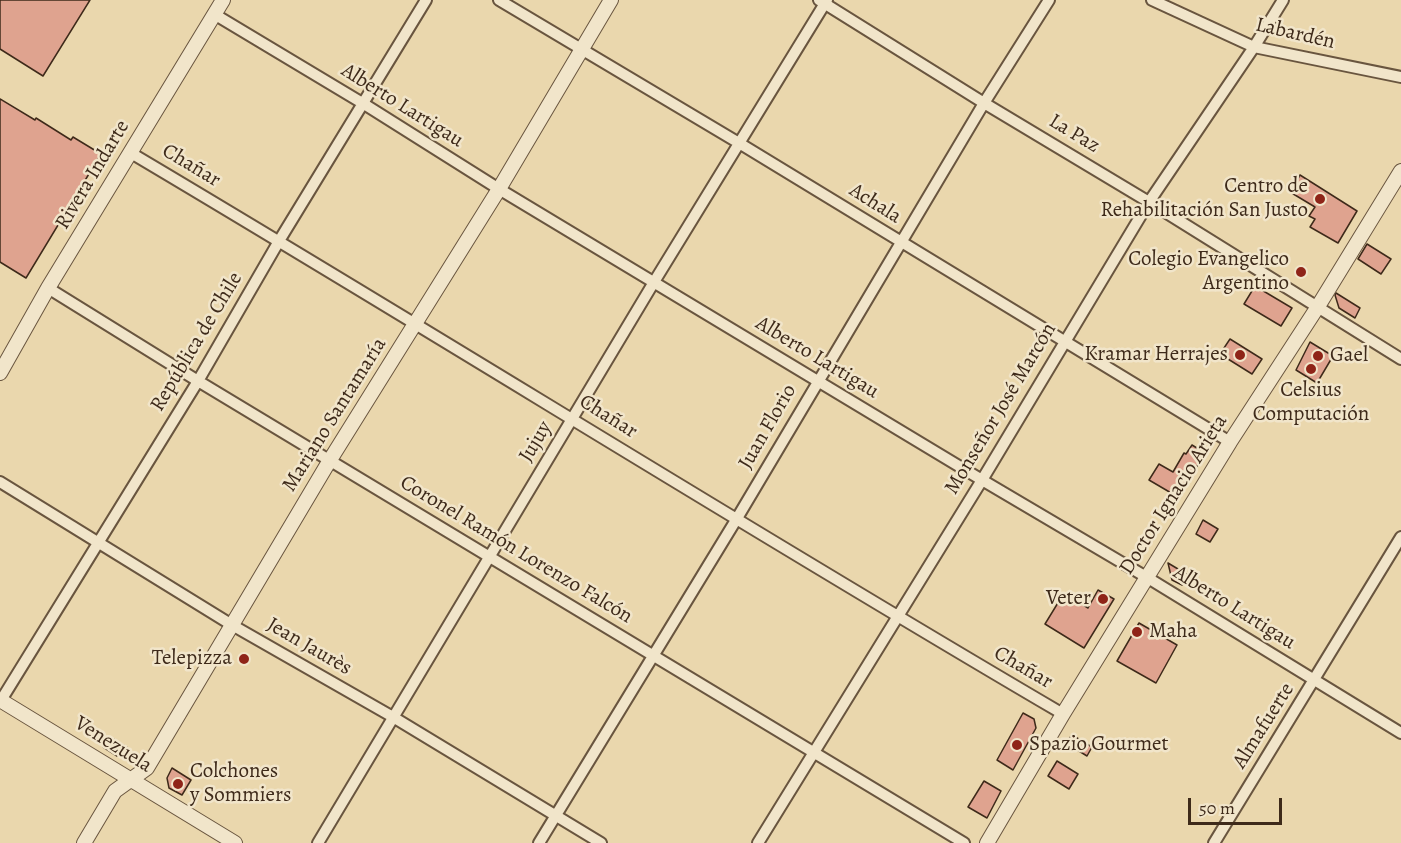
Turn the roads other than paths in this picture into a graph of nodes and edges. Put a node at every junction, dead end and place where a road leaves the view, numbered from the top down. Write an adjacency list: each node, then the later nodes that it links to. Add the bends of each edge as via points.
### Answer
1 (223, 0): 9 (street, Rivera Indarte)
2 (426, 0): 14 (street, República de Chile)
3 (499, 0): 11 (street, Achala)
4 (611, 0): 11 (street, Mariano Santamaría)
5 (1049, 0): 13 (street, Juan Florio)
6 (1152, 0): 10 (street, Labardén)
7 (1283, 0): 10 (street, Monseñor José Marcón)
8 (823, 1): 13 (street, La Paz); 15 (street, Jujuy)
9 (214, 14): 14 (street, Alberto Lartigau); 16 (street, Rivera Indarte)
10 (1254, 47): 12 (street, Labardén); 19 (street, Monseñor José Marcón)
11 (582, 49): 15 (street, Achala); 18 (street, Mariano Santamaría)
12 (1401, 77)
13 (984, 103): 19 (street, La Paz); 21 (street, Juan Florio)
14 (364, 104): 18 (street, Alberto Lartigau); 20 (street, República de Chile)
15 (739, 143): 21 (street, Achala); 22 (street, Jujuy)
16 (131, 153): 20 (street, Chañar); 23 (street, Rivera Indarte)
17 (1401, 171): 24 (street, Doctor Ignacio Arieta)
18 (499, 189): 22 (street, Alberto Lartigau); 25 (street, Mariano Santamaría)
19 (1149, 202): 24 (street, La Paz); 26 (street, Monseñor José Marcón)
20 (279, 241): 25 (street, Chañar); 29 (street, República de Chile)
21 (901, 243): 26 (street, Achala); 30 (street, Juan Florio)
22 (654, 282): 30 (street, Alberto Lartigau); 31 (street, Jujuy)
23 (48, 288): 28 (street, Rivera Indarte); 29 (street, Coronel Ramón Lorenzo Falcón)
24 (1317, 308): 27 (street, La Paz); 32 (street, Doctor Ignacio Arieta)
25 (415, 325): 31 (street, Chañar); 33 (street, Mariano Santamaría)
26 (1064, 341): 32 (street, Achala); 34 (street, Monseñor José Marcón)
27 (1401, 359)
28 (1, 370)
29 (198, 381): 33 (street, Coronel Ramón Lorenzo Falcón); 38 (street, República de Chile)
30 (817, 381): 34 (street, Alberto Lartigau); 36 (street, Juan Florio)
31 (573, 418): 36 (street, Chañar); 39 (street, Jujuy)
32 (1230, 442): 40 (street, Doctor Ignacio Arieta)
33 (330, 460): 39 (street, Coronel Ramón Lorenzo Falcón); 42 (street, Mariano Santamaría)
34 (981, 480): 40 (street, Alberto Lartigau); 41 (street, Monseñor José Marcón)
35 (0, 482): 38 (street, Jean Jaurès)
36 (736, 520): 41 (street, Chañar); 43 (street, Juan Florio)
37 (1401, 537): 44 (street, Almafuerte)
38 (98, 542): 42 (street, Jean Jaurès); 45 (street, República de Chile)
39 (489, 557): 43 (street, Coronel Ramón Lorenzo Falcón); 47 (street, Jujuy)
40 (1148, 578): 44 (street, Alberto Lartigau); 46 (street, Doctor Ignacio Arieta)
41 (897, 617): 46 (street, Chañar); 49 (street, Monseñor José Marcón)
42 (232, 625): 47 (street, Jean Jaurès); 50 (street, Mariano Santamaría, via 147,768)
43 (653, 655): 49 (street, Coronel Ramón Lorenzo Falcón); 51 (street, Juan Florio)
44 (1314, 681): 48 (street, Alberto Lartigau); 60 (street, Almafuerte)
45 (0, 701): 50 (street, Venezuela)
46 (1063, 714): 59 (street, Doctor Ignacio Arieta)
47 (393, 717): 51 (street, Jean Jaurès); 54 (street, Jujuy)
48 (1401, 734)
49 (813, 753): 57 (street, Monseñor José Marcón); 58 (street, Coronel Ramón Lorenzo Falcón)
50 (131, 781): 52 (street, Mariano Santamaría, via 116,791); 53 (street, Venezuela)
51 (555, 815): 55 (street, Juan Florio); 56 (street, Jean Jaurès)
52 (84, 843)
53 (235, 843)
54 (318, 843)
55 (539, 843)
56 (601, 843)
57 (758, 843)
58 (964, 843)
59 (987, 843)
60 (1214, 843)

